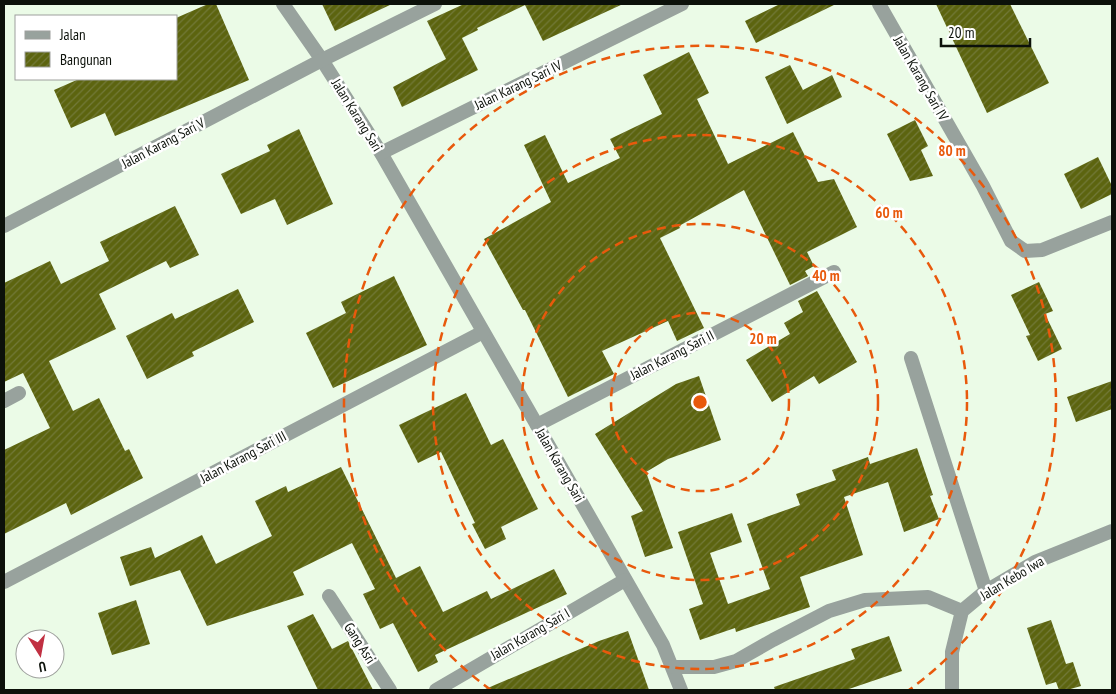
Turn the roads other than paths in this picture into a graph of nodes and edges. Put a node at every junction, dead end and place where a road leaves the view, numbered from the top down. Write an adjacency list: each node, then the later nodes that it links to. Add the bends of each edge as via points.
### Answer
1 (283, 4): 5 (street, Jalan Karang Sari)
2 (435, 4): 5 (street, Jalan Karang Sari V)
3 (682, 4): 6 (street, Jalan Karang Sari IV)
4 (879, 4): 7 (street, Jalan Karang Sari IV, via 1011,241 1025,251 1042,250)
5 (322, 60): 6 (street, Jalan Karang Sari); 8 (street, Jalan Karang Sari V)
6 (380, 153): 10 (street, Jalan Karang Sari)
7 (1112, 222)
8 (4, 226)
9 (834, 272): 14 (street, Jalan Karang Sari II)
10 (483, 332): 14 (street, Jalan Karang Sari); 17 (street, Jalan Karang Sari III)
11 (911, 358): 18 (street)
12 (19, 393): 13 (street)
13 (4, 401)
14 (537, 425): 16 (street, Jalan Karang Sari)
15 (1112, 531): 18 (street, Jalan Kebo Iwa, via 1035,562)
16 (625, 580): 21 (street, Jalan Karang Sari, via 663,645); 23 (street, Jalan Karang Sari I)
17 (4, 582)
18 (986, 591): 20 (street, Jalan Kebo Iwa)
19 (329, 596): 22 (street, Gang Asri)
20 (962, 611): 21 (street, via 928,597 865,600 829,611 736,661 714,667); 25 (street, via 952,652)
21 (672, 667): 24 (street, Jalan Karang Sari)
22 (390, 690)
23 (436, 690)
24 (681, 690)
25 (952, 690)

